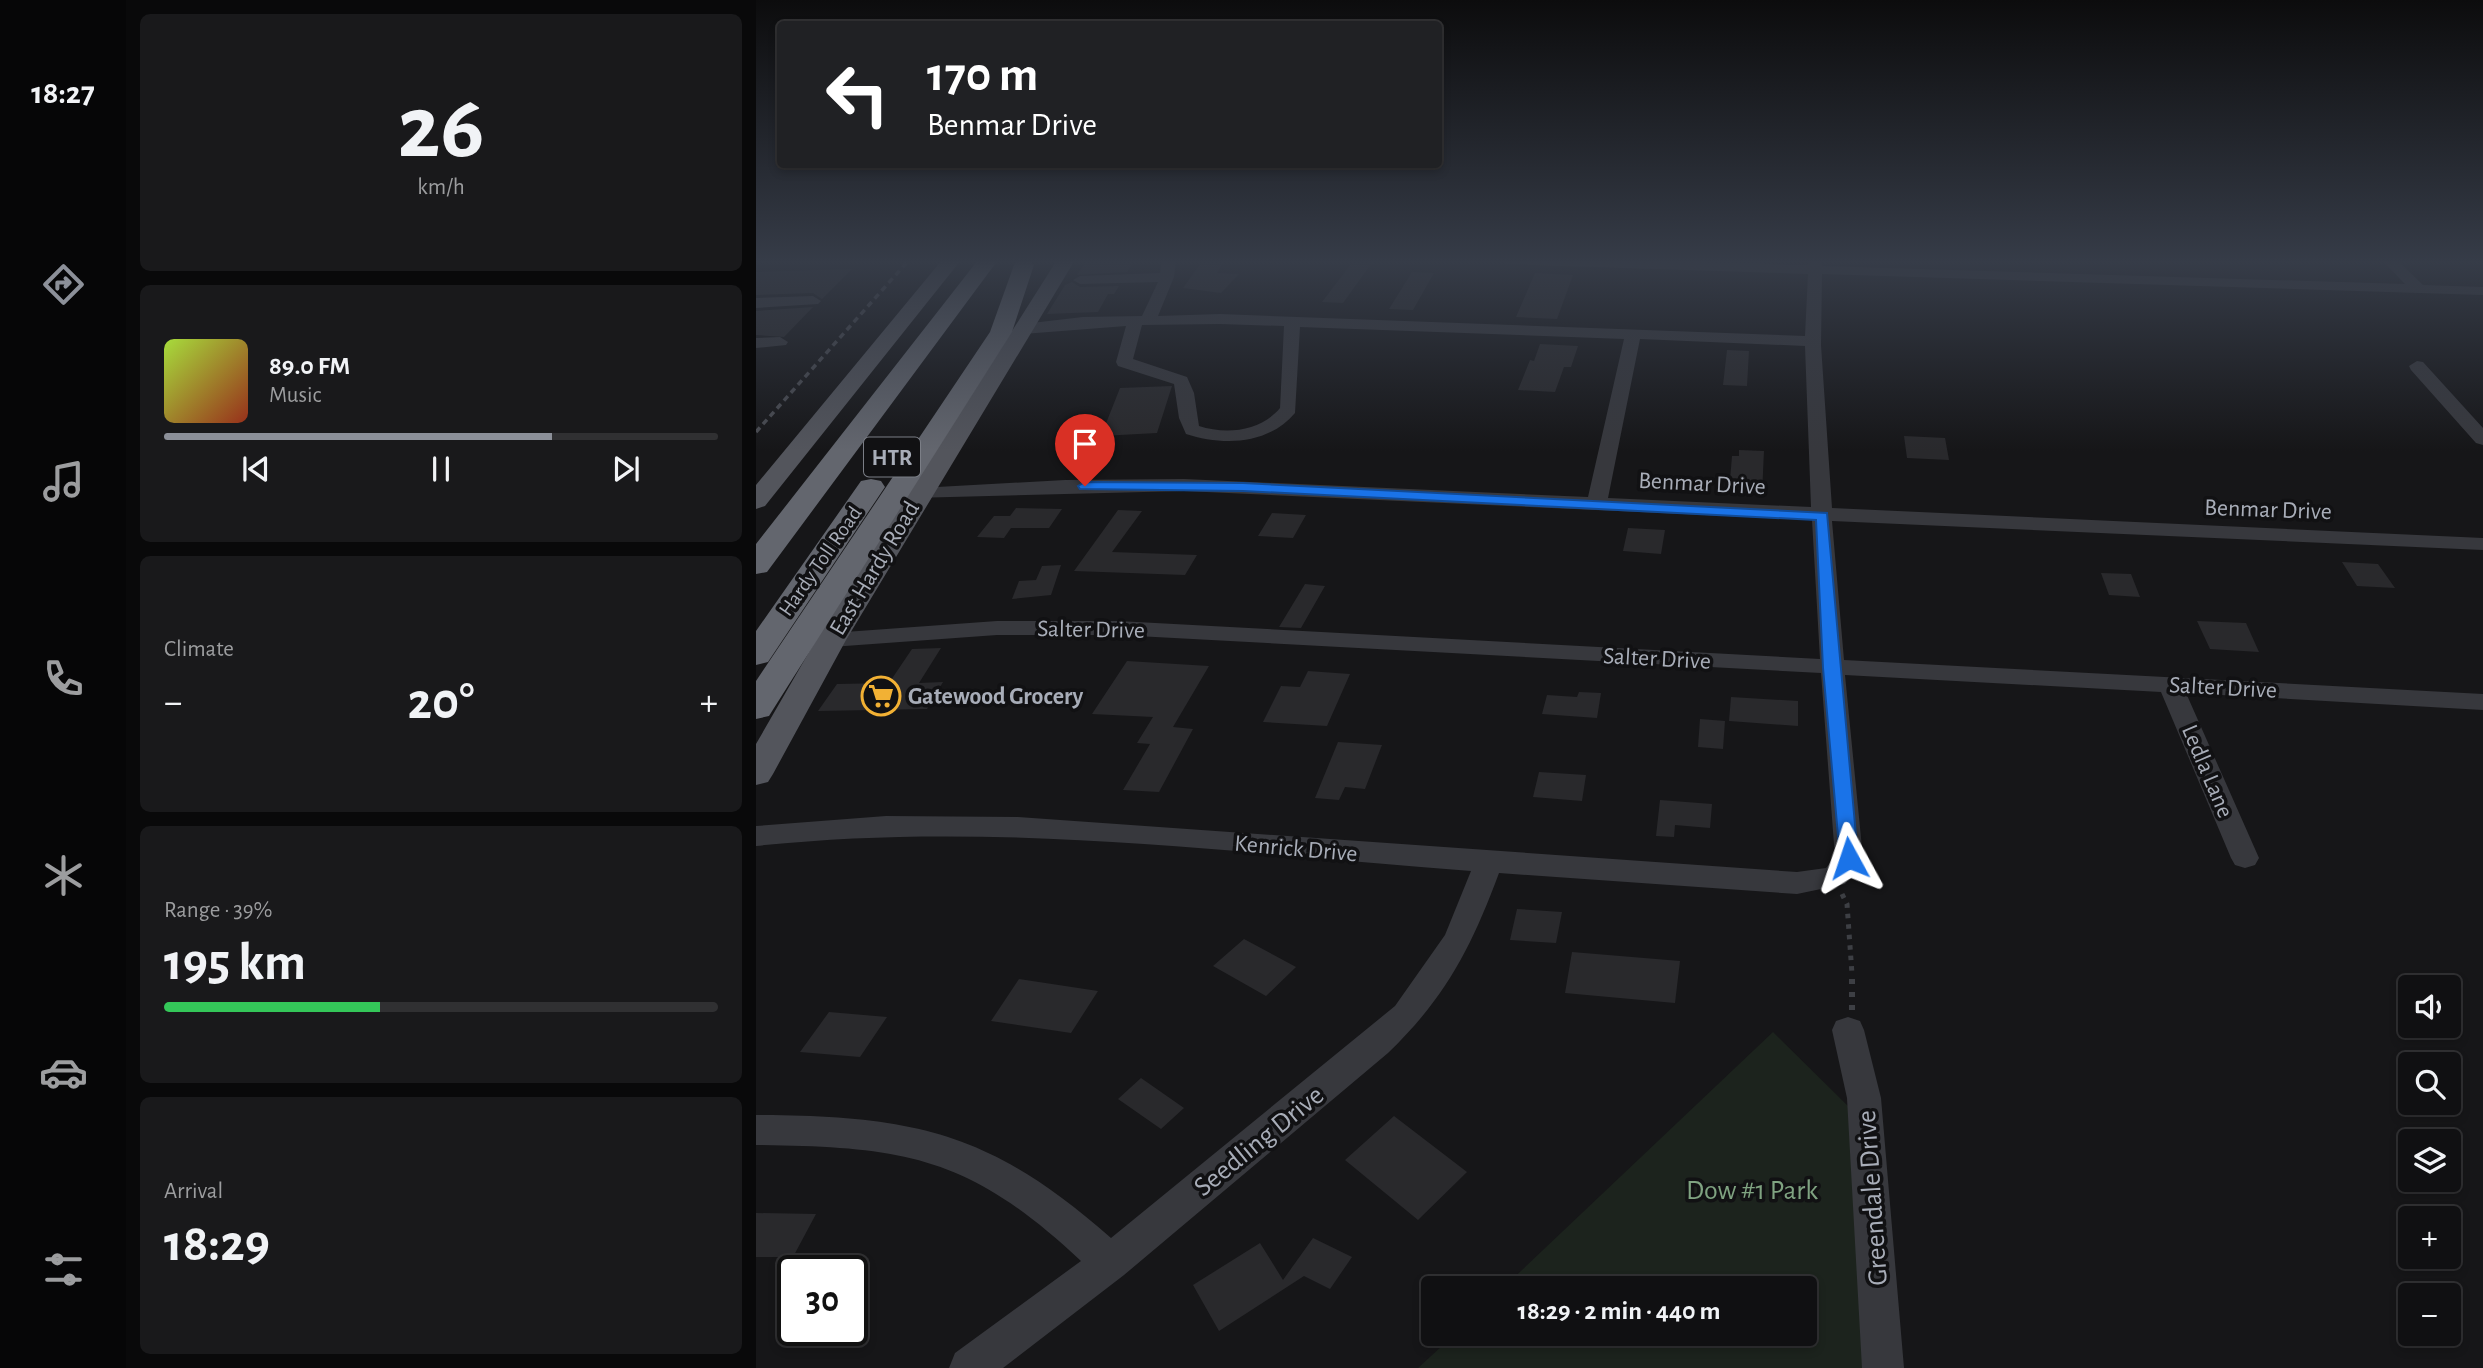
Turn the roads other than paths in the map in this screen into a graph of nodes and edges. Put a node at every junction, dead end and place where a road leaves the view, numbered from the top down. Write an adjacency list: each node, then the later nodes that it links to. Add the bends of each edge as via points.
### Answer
1 (900, 324): 20 (main road)
2 (939, 324): 17 (highway, Hardy Toll Road / HTR)
3 (984, 324): 27 (highway, Hardy Toll Road / HTR)
4 (1005, 324): 31 (highway)
5 (1027, 324): 11 (main road, East Hardy Road)
6 (1056, 324): 11 (street)
7 (1140, 324): 8 (street, via 1124,362 1174,376 1186,390 1187,422 1192,430 1212,434 1263,430 1284,417 1289,410)
8 (1292, 324)
9 (1349, 324): 12 (street)
10 (1813, 324): 13 (street)
11 (1023, 328): 19 (main road, East Hardy Road)
12 (1633, 333): 13 (street); 21 (street)
13 (1813, 341): 22 (street)
14 (780, 342): 15 (street)
15 (756, 343)
16 (2417, 366): 18 (street)
17 (857, 432): 23 (highway); 25 (highway, Hardy Toll Road / HTR)
18 (2483, 439)
19 (919, 494): 21 (street, Benmar Drive, via 1184,485); 26 (main road, East Hardy Road)
20 (756, 501)
21 (1597, 504): 22 (street, Benmar Drive)
22 (1822, 516): 24 (street, Benmar Drive); 28 (street)
23 (756, 531)
24 (2483, 544)
25 (756, 565)
26 (831, 639): 28 (street, Salter Drive, via 1094,627); 32 (main road, East Hardy Road)
27 (756, 655)
28 (1831, 668): 29 (street, Salter Drive); 35 (street, Kenrick Drive, via 1849,858 1835,877 1797,883)
29 (2171, 684): 30 (street, Salter Drive); 34 (street, Ledla Lane)
30 (2483, 702)
31 (756, 708)
32 (756, 774)
33 (756, 836): 35 (street, Kenrick Drive, via 824,828 960,825 1079,830)
34 (2245, 859)
35 (1488, 864): 38 (street, Seedling Drive, via 1460,937 1406,1015)
36 (1848, 1030): 40 (street, Greendale Drive, via 1864,1098)
37 (756, 1130): 38 (street, via 877,1133 956,1151 1017,1184 1067,1220)
38 (1110, 1262): 39 (street, Seedling Drive)
39 (970, 1368)
40 (1883, 1368)

